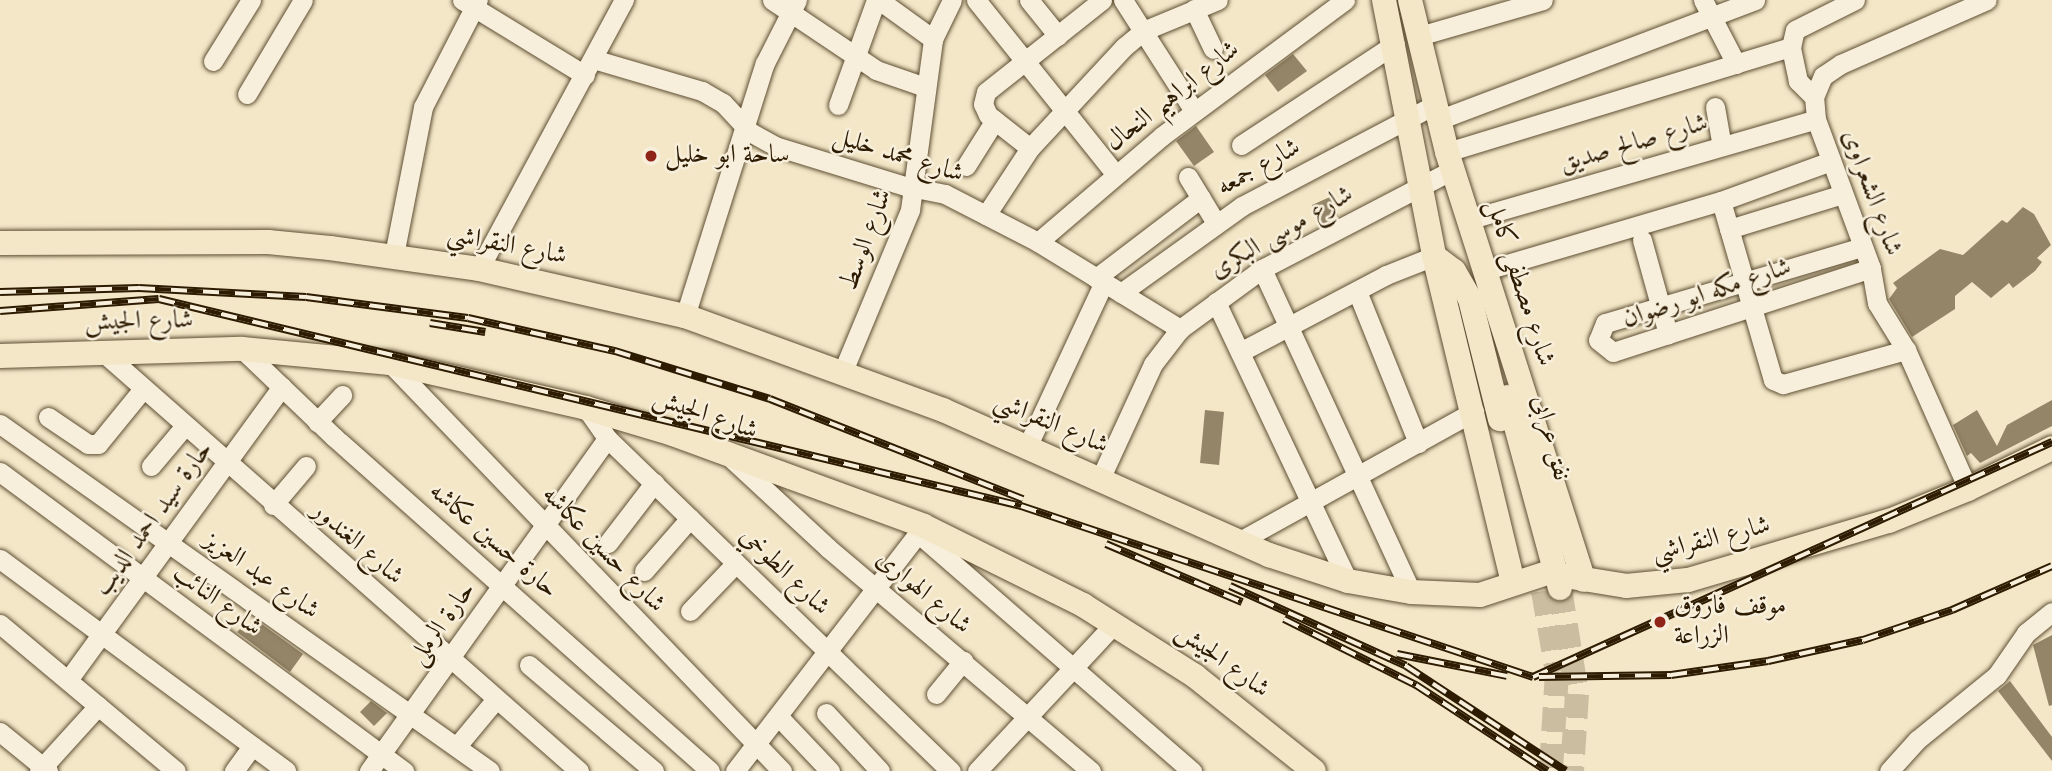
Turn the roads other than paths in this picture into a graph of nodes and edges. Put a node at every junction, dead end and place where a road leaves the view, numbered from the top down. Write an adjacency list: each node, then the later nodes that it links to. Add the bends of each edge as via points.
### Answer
1 (251, 0): 32 (street)
2 (303, 0): 37 (street)
3 (624, 0): 35 (street)
4 (772, 0): 20 (street)
5 (878, 0): 27 (street); 31 (street)
6 (953, 0): 27 (street, شارع الوسط)
7 (976, 0): 33 (street)
8 (1030, 0): 25 (street)
9 (1102, 0): 25 (street)
10 (1124, 0): 24 (street)
11 (1218, 0): 21 (street)
12 (1345, 0): 42 (street, شارع ابراهيم النحال)
13 (1384, 0): 28 (main road)
14 (1410, 0): 26 (main road, شارع مصطفى كامل)
15 (1543, 0): 26 (street)
16 (1755, 0): 22 (street, شارع جمعه)
17 (1855, 0): 29 (street, via 1801,23)
18 (1987, 0): 23 (street)
19 (471, 2): 35 (street, شارع محمد خليل); 69 (street, via 423,107)
20 (793, 6): 31 (street); 47 (street, via 765,63)
21 (1182, 8): 24 (street); 30 (street)
22 (1707, 8): 34 (street); 43 (street, شارع جمعه)
23 (1951, 8): 38 (street, via 1841,64 1823,76)
24 (1143, 31): 41 (street); 42 (street)
25 (1059, 36): 33 (street)
26 (1419, 36): 43 (main road, شارع مصطفى كامل)
27 (933, 39): 36 (street, شارع الوسط)
28 (1395, 44): 44 (main road); 48 (street)
29 (1791, 47): 34 (street, شارع موسى البكرى); 38 (street, via 1798,81)
30 (1213, 49)
31 (853, 57): 36 (street); 39 (street)
32 (213, 61)
33 (1027, 62): 41 (street); 46 (street, via 986,92 983,104)
34 (1736, 64): 51 (street, شارع موسى البكرى)
35 (589, 67): 47 (street, شارع محمد خليل, via 702,91 723,103); 72 (street)
36 (925, 87): 57 (street, شارع الوسط)
37 (247, 94)
38 (1814, 97): 45 (street, شارع الشعراوى)
39 (838, 105)
40 (1715, 107): 49 (street)
41 (1062, 111): 50 (street); 54 (street)
42 (1194, 111): 54 (street, شارع ابراهيم النحال)
43 (1436, 113): 44 (street, شارع جمعه); 51 (main road, شارع مصطفى كامل)
44 (1410, 116): 56 (main road); 63 (street, شارع جمعه)
45 (1816, 118): 49 (street, شارع صالح صديق); 52 (street, شارع الشعراوى)
46 (995, 120): 50 (street); 53 (street)
47 (744, 126): 57 (street, شارع محمد خليل, via 775,146); 82 (street)
48 (1241, 145)
49 (1722, 145): 62 (street, شارع صالح صديق)
50 (1030, 148): 61 (street)
51 (1449, 161): 56 (street, شارع موسى البكرى); 62 (main road, شارع مصطفى كامل)
52 (1831, 161): 58 (street, شارع الشعراوى); 60 (street)
53 (966, 166)
54 (1116, 175): 66 (street, شارع ابراهيم النحال)
55 (1188, 177): 59 (street)
56 (1422, 185): 70 (main road); 73 (street, شارع موسى البكرى)
57 (914, 188): 61 (street, شارع محمد خليل, via 945,194); 92 (street, شارع الوسط, via 898,246)
58 (1843, 194): 64 (street); 68 (street, شارع الشعراوى)
59 (1201, 198): 63 (street); 75 (street)
60 (1721, 201): 64 (street); 74 (street)
61 (986, 215): 66 (street, شارع محمد خليل)
62 (1467, 220): 74 (main road, شارع مصطفى كامل); 130 (main road, نفق عرابى, via 1477,286)
63 (1216, 223): 78 (street, شارع جمعه)
64 (1729, 229): 76 (street)
65 (1642, 240): 80 (street)
66 (1038, 242): 75 (street, شارع محمد خليل)
67 (0, 243): 69 (main road, شارع النقراشي, via 268,242)
68 (1863, 247): 71 (street, شارع الشعراوى); 76 (street, شارع مكه ابو رضوان)
69 (394, 256): 72 (main road, شارع النقراشي)
70 (1434, 256): 77 (street); 97 (main road); 130 (main road, نفق عرابى, via 1454,271 1470,299)
71 (1871, 268): 81 (street, شارع مكه ابو رضوان); 87 (street, شارع الشعراوى, via 1877,303)
72 (479, 269): 82 (main road, شارع النقراشي)
73 (1262, 269): 79 (street, شارع موسى البكرى); 83 (street)
74 (1483, 271): 128 (main road, شارع مصطفى كامل)
75 (1100, 280): 78 (street, شارع محمد خليل); 104 (street)
76 (1744, 282): 80 (street, شارع مكه ابو رضوان); 81 (street)
77 (1357, 291): 83 (street); 103 (street)
78 (1121, 293): 84 (street, شارع محمد خليل)
79 (1216, 302): 84 (street, شارع موسى البكرى); 88 (street)
80 (1661, 307): 85 (street); 85 (street, شارع مكه ابو رضوان, via 1605,323 1598,340 1613,352)
81 (1751, 307): 85 (street, شارع مكه ابو رضوان); 87 (street, via 1768,370 1773,380 1783,384)
82 (685, 316): 92 (main road, شارع النقراشي)
83 (1289, 327): 88 (street); 111 (street)
84 (1180, 329): 112 (street, شارع موسى البكرى, via 1153,364)
85 (1668, 334)
86 (242, 349): 89 (main road, شارع الجيش); 91 (main road, شارع الجيش); 93 (street, حارة حسين عكاشه)
87 (1906, 349): 114 (street, شارع الشعراوى)
88 (1240, 352): 115 (street)
89 (104, 353): 90 (main road, شارع الجيش); 94 (street, شارع الغندور)
90 (0, 356)
91 (390, 363): 96 (main road, شارع الجيش); 118 (street, شارع حسين عكاشه)
92 (843, 371): 104 (main road, شارع النقراشي)
93 (282, 387): 99 (street, حارة حسين عكاشه); 107 (street, حارة سيد احمد الديب)
94 (142, 390): 98 (street, via 98,444 88,444); 101 (street, شارع الغندور)
95 (342, 395): 99 (street)
96 (586, 408): 102 (street, شارع الطوخي); 106 (main road, شارع الجيش)
97 (1474, 411): 103 (street); 129 (main road)
98 (48, 417)
99 (317, 422): 131 (street, حارة حسين عكاشه)
100 (0, 424): 120 (street, شارع عبد العزيز)
101 (183, 428): 107 (street, شارع الغندور); 108 (street)
102 (607, 438): 113 (street, شارع الطوخي); 118 (street, حارة الرملى)
103 (1418, 443): 111 (street)
104 (1028, 445): 112 (main road, شارع النقراشي)
105 (2051, 451): 114 (main road, شارع النقراشي)
106 (724, 452): 119 (main road, شارع الجيش); 132 (street, شارع الهوارى)
107 (226, 464): 116 (street, شارع الغندور); 120 (street, حارة سيد احمد الديب)
108 (151, 466)
109 (306, 466): 116 (street)
110 (0, 472): 126 (street, شارع النائب)
111 (1357, 475): 115 (street); 133 (street)
112 (1101, 477): 121 (main road, شارع النقراشي)
113 (654, 483): 117 (street, شارع الطوخي); 122 (street)
114 (1968, 489): 128 (main road, شارع النقراشي, via 1847,535 1688,580 1626,586)
115 (1311, 502): 121 (street); 127 (street)
116 (273, 505): 140 (street, شارع الغندور)
117 (690, 518): 124 (street, شارع الطوخي); 125 (street)
118 (544, 527): 131 (street, حارة الرملى); 153 (street, شارع حسين عكاشه)
119 (922, 530): 132 (street); 136 (main road, شارع الجيش); 143 (street)
120 (168, 542): 126 (street, حارة سيد احمد الديب); 149 (street, شارع عبد العزيز)
121 (1238, 542): 127 (main road, شارع النقراشي)
122 (608, 543)
123 (0, 559): 138 (street)
124 (736, 563): 134 (street); 139 (street, شارع الطوخي)
125 (644, 572)
126 (143, 579): 138 (street, حارة سيد احمد الديب); 156 (street, شارع النائب)
127 (1348, 580): 133 (main road, شارع النقراشي)
128 (1584, 580): 130 (main road, شارع النقراشي)
129 (1513, 582): 130 (main road, شارع النقراشي); 133 (main road, شارع النقراشي, via 1462,596)
130 (1549, 582)
131 (503, 584): 140 (street, حارة الرملى); 166 (street, حارة حسين عكاشه)
132 (877, 587): 139 (street); 141 (street, شارع الهوارى)
133 (1410, 592)
134 (690, 611)
135 (2052, 612): 176 (street, via 2026,633 1997,675 1917,740)
136 (1115, 623): 143 (street); 175 (main road, شارع الجيش, via 1195,676)
137 (0, 624): 144 (street)
138 (101, 635): 144 (street, حارة سيد احمد الديب); 154 (street)
139 (828, 651): 151 (street); 171 (street, شارع الطوخي)
140 (452, 661): 146 (street, شارع الغندور); 149 (street, حارة الرملى)
141 (963, 661): 145 (street); 150 (street, شارع الهوارى)
142 (529, 665): 165 (street)
143 (1071, 670): 150 (street); 174 (street)
144 (68, 680): 147 (street)
145 (936, 694)
146 (496, 699): 155 (street); 164 (street, شارع الغندور)
147 (98, 706): 157 (street); 158 (street)
148 (826, 713): 170 (street)
149 (412, 714): 155 (street, شارع عبد العزيز); 156 (street, حارة الرملى)
150 (1027, 715): 172 (street); 173 (street, شارع الهوارى)
151 (778, 716): 153 (street); 169 (street)
152 (0, 732): 157 (street)
153 (756, 745): 167 (street); 168 (street, شارع حسين عكاشه)
154 (252, 746): 159 (street); 160 (street)
155 (457, 746): 163 (street, شارع عبد العزيز)
156 (382, 754): 161 (street, حارة الرملى); 162 (street, شارع النائب)
157 (43, 770)
158 (176, 771)
159 (234, 771)
160 (286, 771)
161 (369, 771)
162 (404, 771)
163 (490, 771)
164 (579, 771)
165 (654, 771)
166 (710, 771)
167 (735, 771)
168 (782, 771)
169 (830, 771)
170 (880, 771)
171 (951, 771)
172 (977, 771)
173 (1091, 771)
174 (1192, 771)
175 (1314, 771)
176 (1889, 771)

